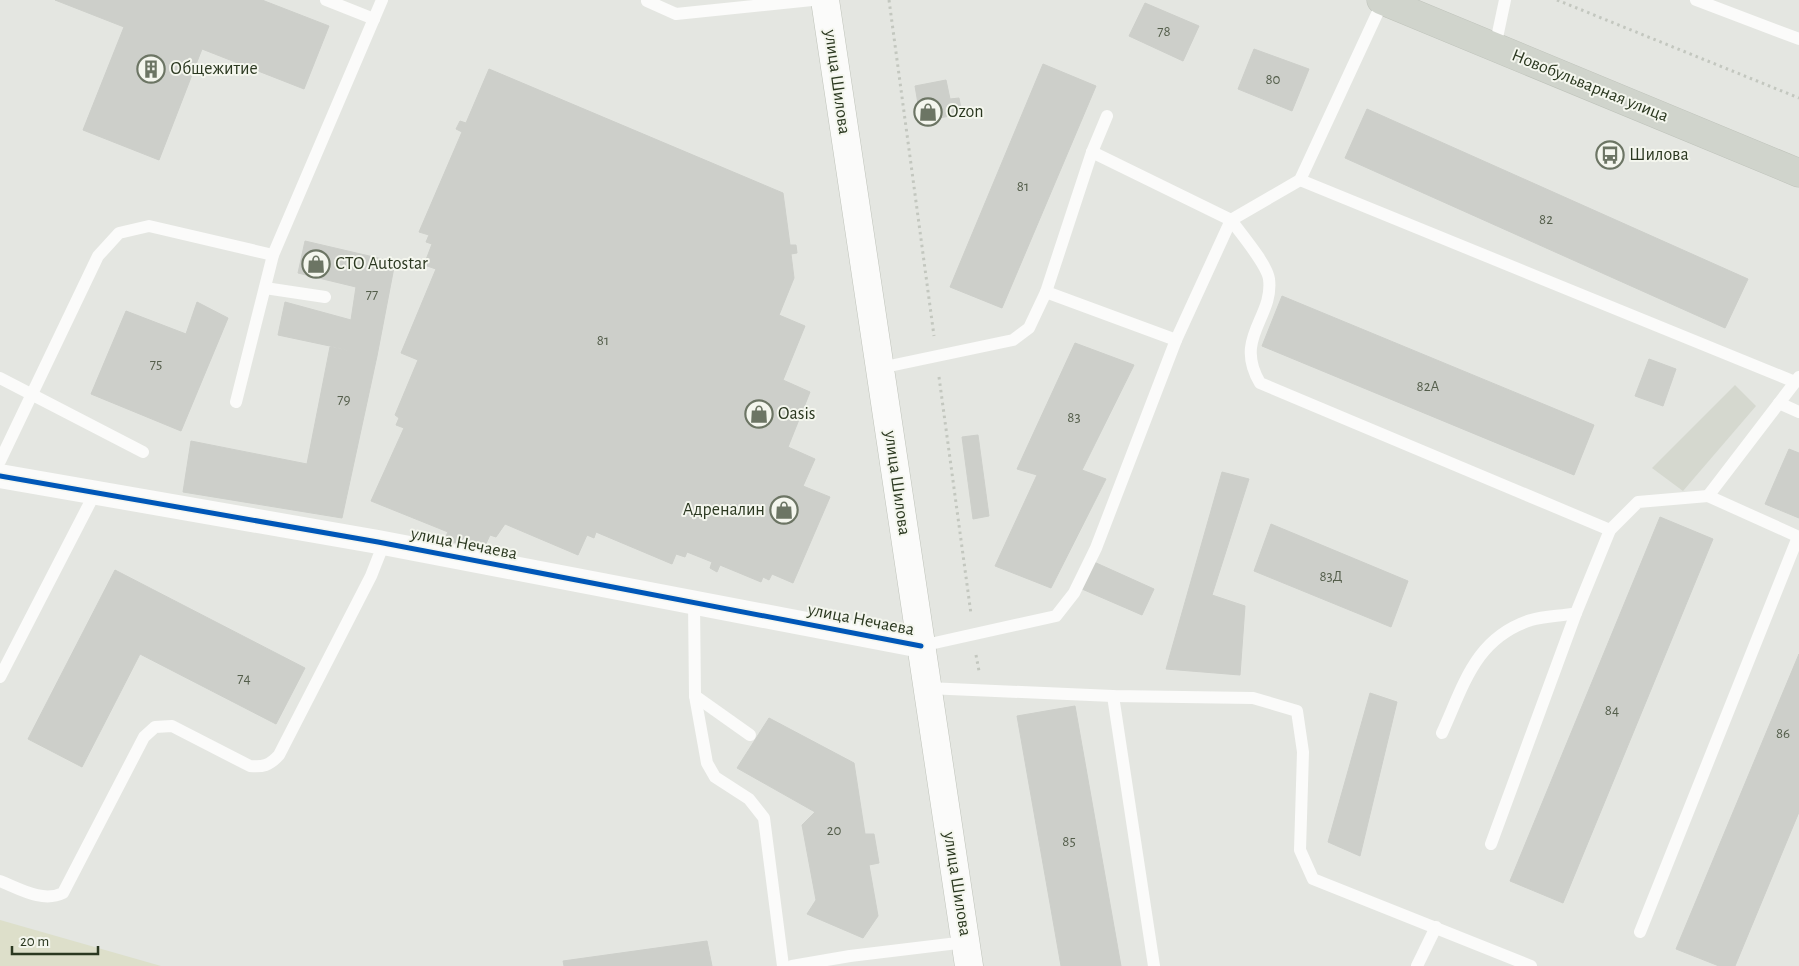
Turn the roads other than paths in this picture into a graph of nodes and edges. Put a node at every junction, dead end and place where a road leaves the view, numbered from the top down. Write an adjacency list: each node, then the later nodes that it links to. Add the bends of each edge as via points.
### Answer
1 (326, 0): 9 (lane)
2 (382, 0): 9 (lane)
3 (812, 0): 8 (lane, via 676,14)
4 (825, 0): 22 (main road, улица Шилова)
5 (1382, 0): 11 (main road, Новобульварная улица); 15 (lane)
6 (1505, 0): 11 (lane)
7 (1696, 0): 10 (lane)
8 (646, 2)
9 (374, 19): 17 (lane)
10 (1799, 39)
11 (1495, 47): 14 (main road, Новобульварная улица)
12 (1107, 116): 13 (lane)
13 (1092, 152): 16 (lane); 19 (lane)
14 (1799, 173)
15 (1300, 180): 16 (lane); 24 (lane)
16 (1231, 220): 21 (lane); 34 (lane, via 1269,277 1270,290 1249,349 1254,373 1260,383)
17 (273, 255): 18 (lane); 25 (lane, via 149,226 119,232 98,256)
18 (265, 288): 20 (lane); 26 (lane)
19 (1046, 292): 21 (lane); 22 (lane, via 1029,328 1013,340)
20 (325, 298)
21 (1176, 340): 39 (lane, via 1096,548 1074,593 1056,616)
22 (880, 368): 39 (main road, улица Шилова)
23 (0, 378): 25 (lane)
24 (1797, 380): 27 (lane)
25 (31, 395): 29 (lane); 30 (lane)
26 (236, 402)
27 (1779, 403): 28 (lane); 33 (lane)
28 (1799, 412)
29 (143, 452)
30 (0, 460)
31 (0, 476): 32 (street, улица Нечаева)
32 (96, 492): 36 (street, улица Нечаева); 40 (lane)
33 (1708, 496): 34 (lane, via 1638,502); 35 (lane)
34 (1610, 530): 38 (lane)
35 (1798, 537): 49 (lane)
36 (381, 542): 37 (street, улица Нечаева); 47 (lane, via 372,576 279,756 272,763 263,767 250,766 172,726 155,727 144,737 63,893 49,898)
37 (694, 602): 39 (street, улица Нечаева); 42 (lane)
38 (1576, 613): 44 (lane, via 1531,620 1499,636 1477,658); 46 (lane)
39 (921, 646): 41 (main road, улица Шилова)
40 (0, 677)
41 (927, 688): 43 (lane); 50 (main road, улица Шилова)
42 (695, 696): 45 (lane); 51 (lane, via 707,763 716,777 749,798 764,818)
43 (1113, 696): 48 (lane, via 1253,698 1297,711 1303,752 1300,850 1313,879); 53 (lane)
44 (1442, 733)
45 (750, 735)
46 (1491, 844)
47 (0, 881)
48 (1436, 927): 54 (lane); 55 (lane)
49 (1640, 932)
50 (967, 954): 52 (lane, via 850,956)
51 (783, 966)
52 (792, 966)
53 (1154, 966)
54 (1417, 966)
55 (1531, 966)

